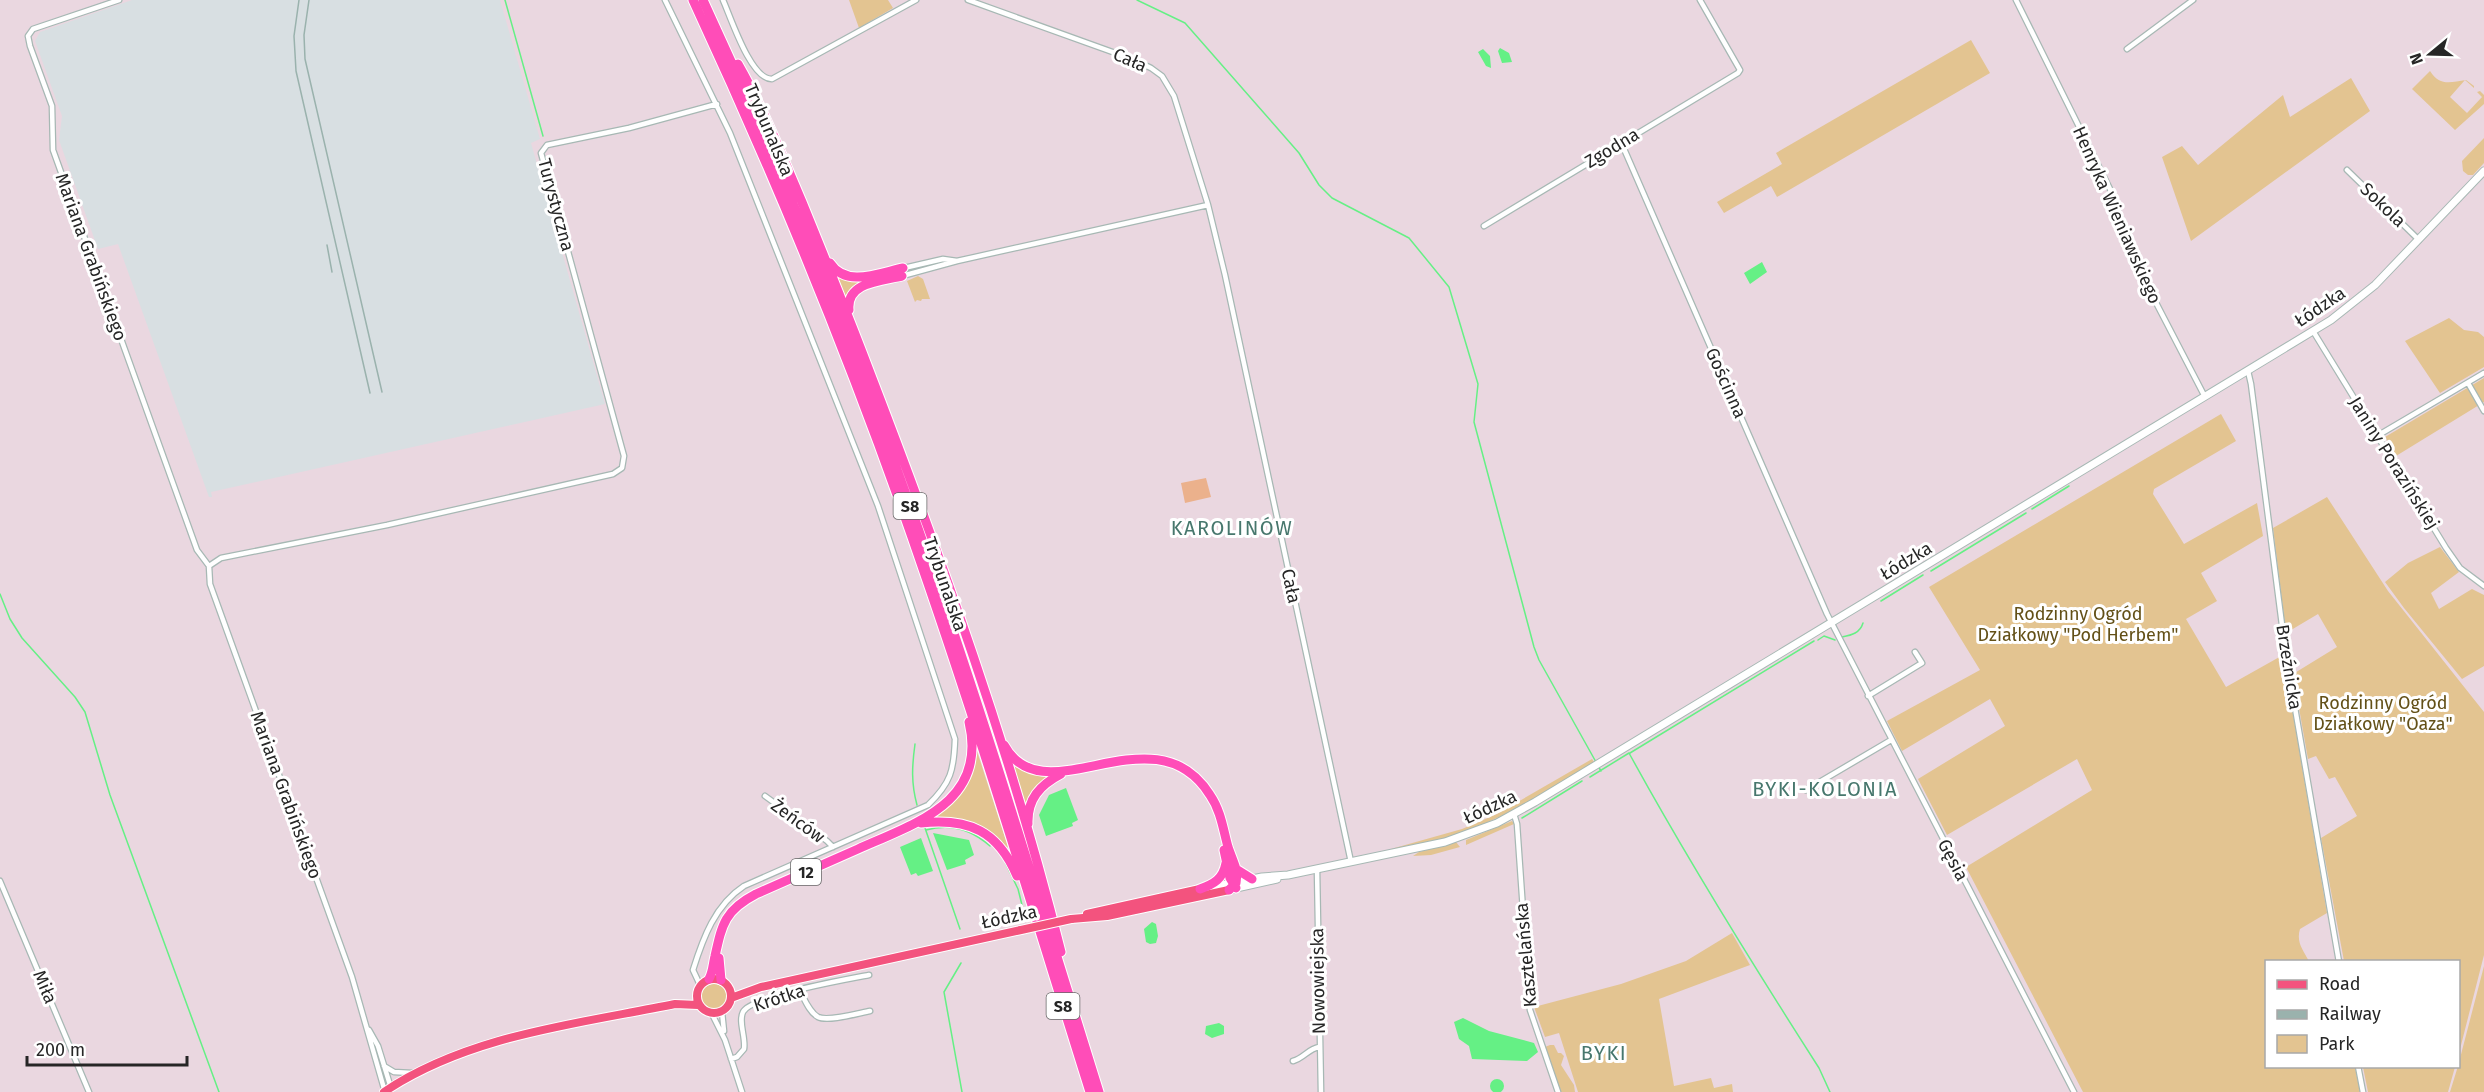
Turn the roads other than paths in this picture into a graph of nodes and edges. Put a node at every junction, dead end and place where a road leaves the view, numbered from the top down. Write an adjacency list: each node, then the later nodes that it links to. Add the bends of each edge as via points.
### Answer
1 (119, 0): 30 (street, Mariana Grabińskiego, via 33,29 28,36 52,106 53,150 197,550)
2 (665, 0): 13 (street)
3 (693, 0): 34 (highway, Trybunalska / S8, via 763,156 838,339)
4 (703, 0): 11 (highway, Trybunalska / S8)
5 (723, 0): 6 (street, via 755,70 772,79)
6 (916, 0)
7 (968, 0): 17 (street, Cała, via 1132,59 1162,76 1174,96)
8 (1700, 0): 14 (street, Zgodna, via 1740,70)
9 (2016, 0): 27 (street, Henryka Wieniawskiego, via 2110,189 2140,273)
10 (2193, 0): 12 (street)
11 (714, 24): 20 (highway, via 768,121); 68 (highway, Trybunalska / S8, via 819,269 907,496)
12 (2127, 49)
13 (717, 104): 30 (street, Turystyczna, via 547,145 541,153 624,456 622,468 614,474 387,525 221,558); 45 (street, via 878,506 955,739 950,778 928,805)
14 (1621, 142): 18 (street, Zgodna); 32 (street, Gościnna)
15 (2347, 170): 19 (street, Sokola)
16 (2484, 171): 19 (main road, Łódzka)
17 (1208, 205): 21 (street); 47 (street, Cała)
18 (1484, 226)
19 (2419, 240): 23 (main road, Łódzka, via 2370,290)
20 (824, 254): 21 (highway, via 836,271 849,278); 22 (highway)
21 (902, 272): 22 (highway, via 855,290 849,302)
22 (850, 322): 36 (highway, via 924,518)
23 (2313, 331): 24 (main road, Łódzka); 29 (street, Janiny Porazińskiej)
24 (2247, 371): 27 (main road, Łódzka); 58 (street, Brzeźnicka, via 2286,656)
25 (2484, 373): 26 (street)
26 (2468, 383): 28 (street); 29 (street)
27 (2205, 397): 32 (main road, Łódzka)
28 (2484, 411)
29 (2377, 436): 31 (street, Janiny Porazińskiej, via 2460,568)
30 (209, 566): 74 (street, Mariana Grabińskiego, via 210,584)
31 (2484, 586)
32 (1833, 626): 35 (street, Gęsia); 42 (main road, Łódzka)
33 (1915, 652): 35 (street, via 1922,663)
34 (964, 690): 43 (highway, 12, via 973,747 967,775 949,801); 56 (highway, Trybunalska / S8)
35 (1868, 696): 37 (street, Gęsia)
36 (990, 712): 39 (highway, via 1005,748 1017,762 1038,772); 44 (highway)
37 (1891, 741): 40 (street); 89 (street, Gęsia)
38 (1175, 765): 39 (highway, via 1134,758); 46 (highway, via 1189,777 1215,813); 48 (highway, via 1196,777 1210,793)
39 (1065, 772): 44 (highway, via 1044,784 1033,798 1028,813)
40 (1806, 790)
41 (765, 796): 45 (street, Żeńców)
42 (1514, 814): 47 (main road, Łódzka, via 1445,842); 88 (street, Kasztelańska, via 1530,1010)
43 (919, 823): 56 (highway, via 958,822 993,839 1012,863); 57 (highway, 12, via 747,899 726,919)
44 (1029, 839): 68 (highway, via 1050,906)
45 (833, 848): 62 (street, Żeńców, via 744,886 725,901 715,915 693,970)
46 (1226, 861): 53 (highway); 54 (highway, via 1219,879)
47 (1351, 862): 49 (main road, Łódzka)
48 (1236, 868): 51 (highway); 53 (highway)
49 (1317, 869): 50 (main road, Łódzka); 76 (street, Nowowiejska)
50 (1288, 875): 51 (main road, Łódzka); 53 (main road, Łódzka)
51 (1252, 879): 53 (main road, Łódzka)
52 (0, 881): 83 (street, Miła)
53 (1233, 886): 54 (main road, Łódzka); 55 (main road, Łódzka, via 1116,914)
54 (1200, 890): 55 (main road, Łódzka)
55 (1071, 919): 63 (main road, Łódzka, bridge)
56 (1036, 920): 85 (highway, Trybunalska / S8)
57 (718, 947): 60 (highway, 12); 61 (highway, 12)
58 (2339, 960)
59 (869, 975): 65 (street, Krótka)
60 (709, 979): 61 (main road); 62 (main road)
61 (721, 980): 64 (main road)
62 (700, 985): 66 (main road)
63 (761, 987): 64 (main road); 67 (main road)
64 (730, 989): 67 (main road)
65 (799, 989): 71 (street, via 819,1017); 77 (street, Krótka, via 746,1007 742,1016 744,1049)
66 (696, 994): 69 (main road); 70 (main road)
67 (731, 998): 72 (main road)
68 (1071, 1001): 86 (highway, Trybunalska / S8)
69 (675, 1004): 70 (main road); 81 (main road, via 486,1045)
70 (698, 1005): 73 (main road)
71 (870, 1011)
72 (722, 1012): 73 (main road); 75 (street)
73 (712, 1014): 75 (street)
74 (367, 1024): 79 (street, Mariana Grabińskiego); 82 (street, Mariana Grabińskiego, via 371,1049)
75 (725, 1040): 77 (street)
76 (1319, 1047): 78 (street); 87 (street, Nowowiejska)
77 (731, 1059): 84 (street)
78 (1293, 1061)
79 (384, 1066): 81 (street, via 394,1072); 82 (street, Mariana Grabińskiego)
80 (2358, 1068): 90 (street)
81 (417, 1072): 82 (main road)
82 (387, 1090)
83 (89, 1092)
84 (742, 1092)
85 (1090, 1092)
86 (1099, 1092)
87 (1321, 1092)
88 (1558, 1092)
89 (2074, 1092)
90 (2363, 1092)

